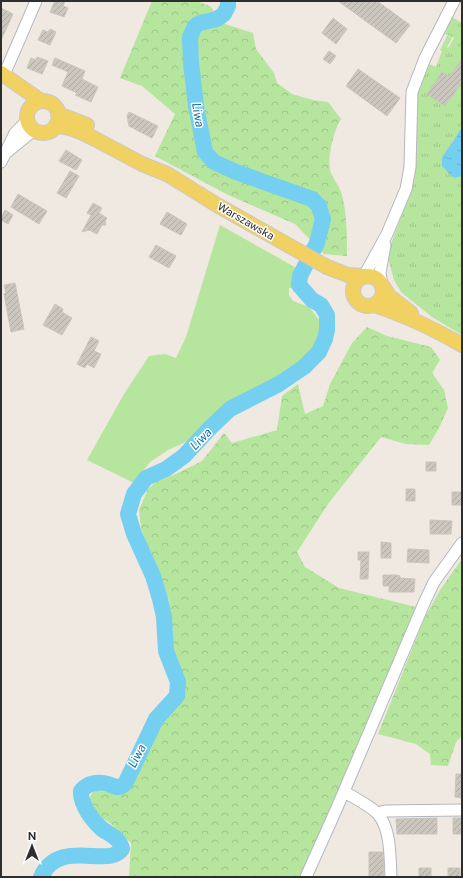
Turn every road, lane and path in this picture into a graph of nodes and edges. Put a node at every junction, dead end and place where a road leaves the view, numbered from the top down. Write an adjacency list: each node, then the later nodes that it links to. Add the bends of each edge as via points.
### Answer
1 (36, 1): 3 (street)
2 (454, 1): 8 (street, via 414,85 409,178)
3 (2, 77): 4 (main road, via 16,92)
4 (35, 104): 5 (main road, via 53,104); 6 (main road, via 28,111)
5 (57, 120): 6 (main road, via 52,130 46,132 40,132); 9 (main road, Warszawska, via 90,125 146,156 167,174 217,205)
6 (31, 126): 7 (street, via 15,134)
7 (1, 162)
8 (387, 234): 10 (street); 11 (street, via 380,273)
9 (326, 267): 10 (main road); 12 (main road)
10 (364, 276): 11 (main road, via 375,278); 12 (main road, via 356,282)
11 (382, 285): 13 (main road, via 381,299); 14 (main road, via 388,296)
12 (353, 292): 13 (main road, via 361,304)
13 (374, 305): 14 (main road)
14 (436, 330): 15 (main road)
15 (462, 346)
16 (462, 543): 17 (street, via 434,582)
17 (344, 792): 19 (street); 20 (street)
18 (462, 810): 19 (street)
19 (378, 813): 21 (street, via 390,849)
20 (306, 877)
21 (391, 877)

